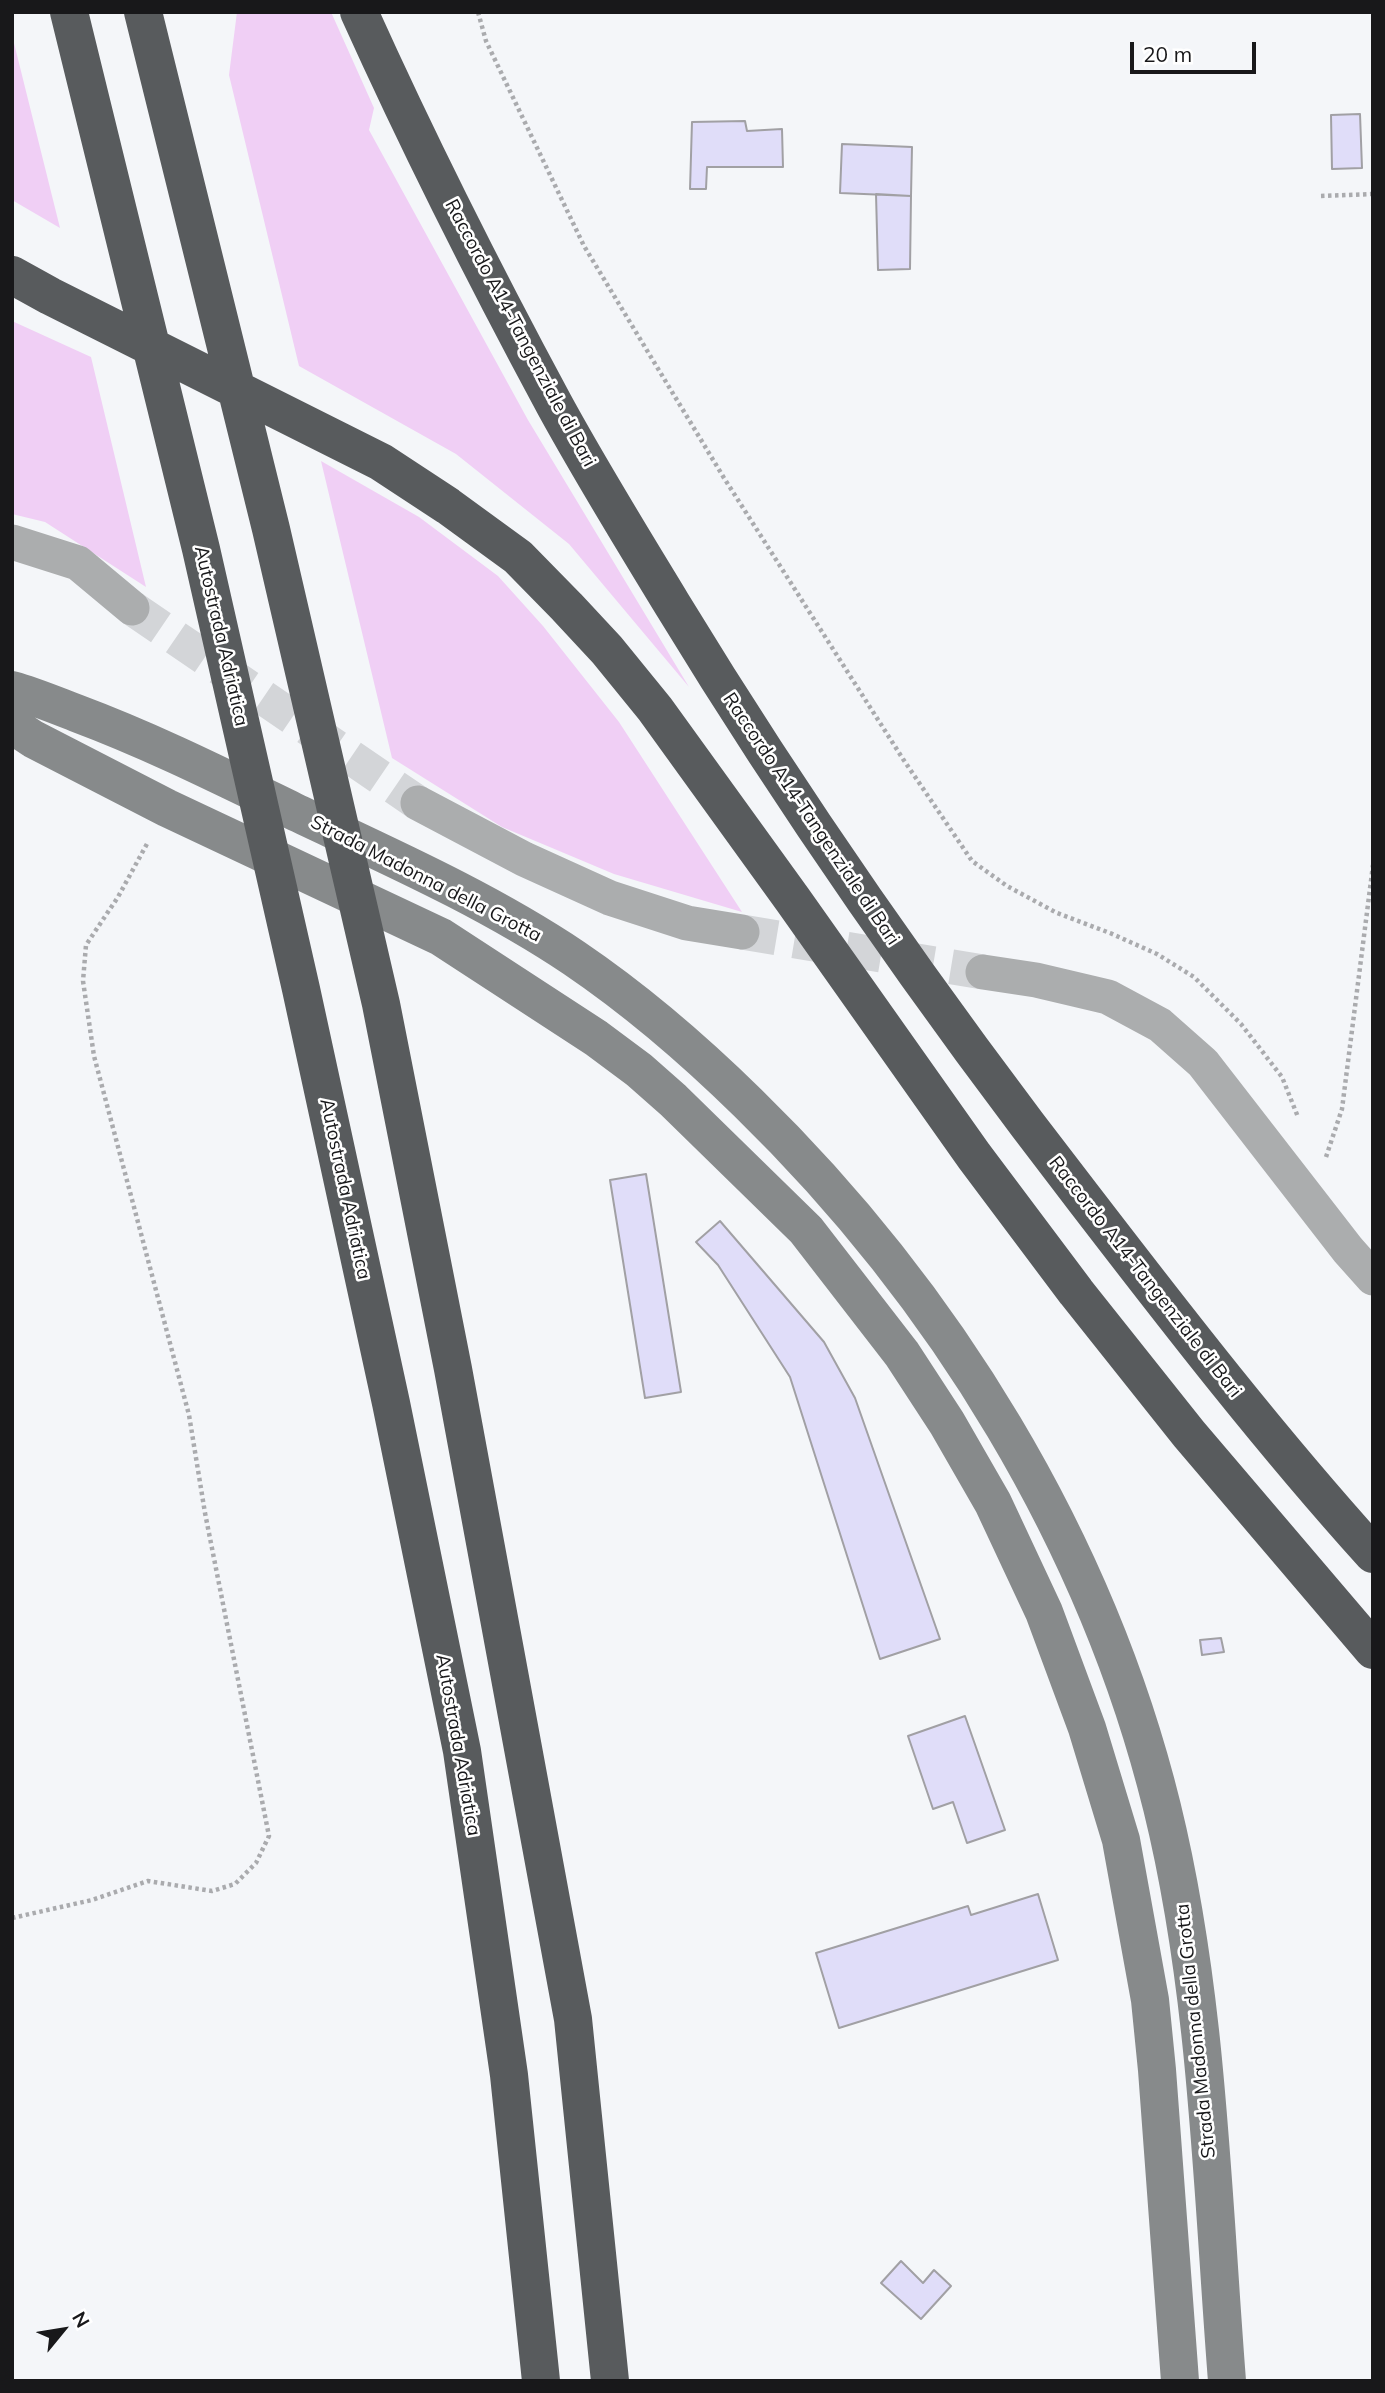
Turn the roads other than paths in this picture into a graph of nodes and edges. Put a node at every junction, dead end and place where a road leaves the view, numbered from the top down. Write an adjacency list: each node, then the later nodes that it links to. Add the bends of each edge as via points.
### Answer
1 (69, 12): 15 (highway, Autostrada Adriatica, via 201,549 301,989 462,1751 509,2075)
2 (143, 12): 16 (highway, via 271,529 381,1004 453,1369 573,2019)
3 (359, 12): 13 (highway, Raccordo A14-Tangenziale di Bari, via 555,406 748,726 934,1000 1019,1115 1200,1350)
4 (12, 275): 14 (highway, via 381,462 518,558 567,607 615,660 694,762 1076,1292 1189,1434)
5 (12, 541): 6 (street, via 78,563)
6 (132, 608)
7 (12, 690): 18 (main road, Strada Madonna della Grotta, via 140,737 433,878 576,959 723,1078 849,1208 920,1301 981,1389 1055,1522 1106,1634 1161,1803 1184,1901 1194,1973)
8 (12, 725): 17 (main road, via 167,807 441,937 564,1016 639,1070 732,1156 806,1230 887,1333 993,1503 1044,1612 1087,1728 1121,1840 1150,2000)
9 (418, 803): 10 (street, via 610,898 687,923)
10 (742, 932)
11 (983, 972): 12 (street, via 1036,979 1108,997 1160,1026 1203,1063)
12 (1373, 1278)
13 (1373, 1554)
14 (1373, 1650)
15 (541, 2381)
16 (610, 2381)
17 (1180, 2381)
18 (1227, 2381)

